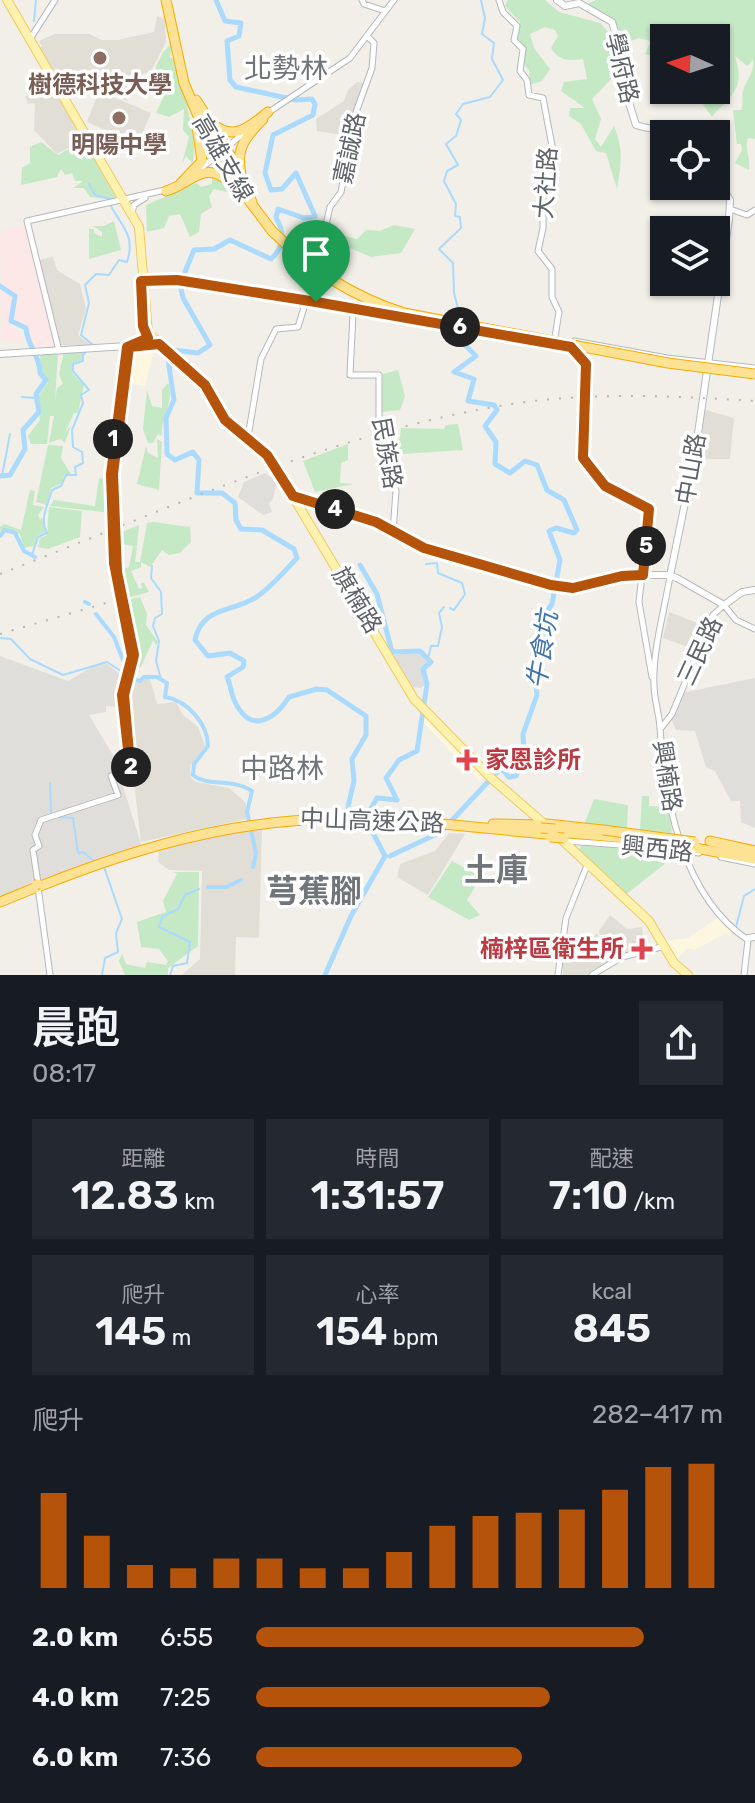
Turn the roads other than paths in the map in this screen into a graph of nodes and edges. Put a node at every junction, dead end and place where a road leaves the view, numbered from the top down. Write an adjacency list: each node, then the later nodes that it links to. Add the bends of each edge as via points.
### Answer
1 (6, 0): 9 (main road)
2 (55, 0): 9 (street)
3 (167, 0): 11 (highway, 高雄支線)
4 (362, 0): 8 (street)
5 (395, 0): 8 (street)
6 (499, 0): 36 (street, 大社路, via 517,26 514,40 523,49 520,71 529,95 543,98 553,144 538,251 552,269 552,297 559,312)
7 (557, 0): 15 (main road, 學府路, via 565,6 579,3 612,22 619,44 615,60 639,126)
8 (385, 11): 10 (street)
9 (30, 38): 24 (main road)
10 (368, 38): 12 (street, via 342,67); 33 (street, 嘉誠路, via 374,44 372,68 355,115 341,192 316,237)
11 (182, 73): 13 (highway); 14 (highway); 16 (highway, 高雄支線)
12 (266, 116): 13 (highway, via 233,133); 16 (street); 18 (highway, via 240,146)
13 (207, 118): 16 (highway)
14 (196, 124): 16 (highway); 19 (highway, via 202,161)
15 (650, 129)
16 (218, 155): 17 (highway); 18 (highway); 19 (street); 20 (street); 26 (highway, 高雄支線); 29 (highway, 高雄支線)
17 (224, 178): 20 (highway, via 207,171); 29 (highway)
18 (243, 182): 26 (highway)
19 (181, 183): 21 (street)
20 (166, 191): 22 (street)
21 (135, 198): 24 (street); 24 (street)
22 (145, 198): 24 (street); 28 (street, via 133,206)
23 (730, 199): 27 (main road)
24 (123, 200): 28 (main road); 30 (main road); 40 (street, via 29,222)
25 (755, 210): 27 (street, via 747,215)
26 (258, 211): 29 (highway, 高雄支線)
27 (732, 212): 42 (main road, 中山路)
28 (134, 217): 30 (main road)
29 (270, 228): 43 (highway, 高雄支線, bridge, via 329,279 370,302 404,313 668,363)
30 (140, 250): 31 (main road)
31 (142, 281): 32 (street, via 180,281); 37 (main road, via 144,324)
32 (306, 301): 33 (street); 44 (street, via 298,327 276,329 261,359)
33 (316, 302): 34 (street)
34 (336, 306): 35 (street); 46 (street, 民族路, via 353,314 350,375 379,375 379,425 396,491)
35 (396, 315): 36 (street); 39 (street)
36 (555, 337): 42 (street)
37 (151, 340): 38 (main road); 44 (main road, 旗楠路, via 207,385 227,420)
38 (128, 346): 40 (main road); 70 (street, via 111,474 114,563 132,656 124,695 131,777 111,776 118,795 41,820 35,835 39,846 33,850)
39 (571, 347): 42 (street, via 692,367); 47 (street, via 586,364 583,458 605,486 649,509)
40 (59, 349): 41 (main road)
41 (0, 354)
42 (709, 365): 43 (street); 43 (street); 48 (main road, 中山路)
43 (755, 372)
44 (247, 437): 45 (main road, 旗楠路, via 266,453)
45 (293, 496): 46 (main road); 54 (main road, 旗楠路, via 424,710)
46 (393, 532): 47 (main road, via 424,548 554,586 573,588)
47 (643, 575): 48 (main road); 52 (street, via 639,602)
48 (670, 576): 50 (main road); 52 (street, 中山路)
49 (755, 590): 50 (main road, 三民路)
50 (724, 605): 51 (street, via 736,620); 53 (street, 三民路, via 709,620 672,714)
51 (755, 629)
52 (653, 682): 53 (street, 中山路)
53 (660, 728): 64 (street, 興楠路)
54 (493, 780): 55 (main road, 旗楠路); 60 (main road, 旗楠路)
55 (527, 812): 59 (highway, via 527,822); 60 (main road, 旗楠路)
56 (446, 823): 57 (highway); 58 (highway, 中山高速公路); 60 (highway, 中山高速公路); 70 (highway, 中山高速公路, via 358,818 253,823 166,839)
57 (490, 824): 59 (highway); 60 (highway)
58 (471, 828): 59 (highway); 60 (highway, 中山高速公路)
59 (506, 829): 60 (highway)
60 (551, 832): 61 (highway, 中山高速公路); 62 (street); 65 (highway, bridge, via 603,830); 66 (main road, 旗楠路); 69 (main road, 旗楠路)
61 (580, 836): 62 (highway); 64 (highway, 中山高速公路); 66 (street)
62 (660, 836): 64 (street)
63 (710, 841): 64 (street); 68 (highway)
64 (672, 842): 65 (highway, 中山高速公路)
65 (691, 847): 67 (street, 興西路); 68 (highway, 中山高速公路); 72 (street, via 726,923)
66 (577, 853): 69 (main road, 旗楠路)
67 (711, 855): 68 (highway)
68 (755, 856)
69 (587, 865): 73 (main road, 旗楠路, via 654,929); 73 (main road, 旗楠路, via 649,921); 75 (street, via 566,918)
70 (38, 885): 71 (highway, 中山高速公路); 74 (street)
71 (0, 900)
72 (751, 938): 78 (street)
73 (665, 947): 76 (street, via 622,957); 77 (main road, 旗楠路)
74 (50, 975)
75 (558, 975)
76 (594, 975)
77 (687, 975)
78 (745, 975)

